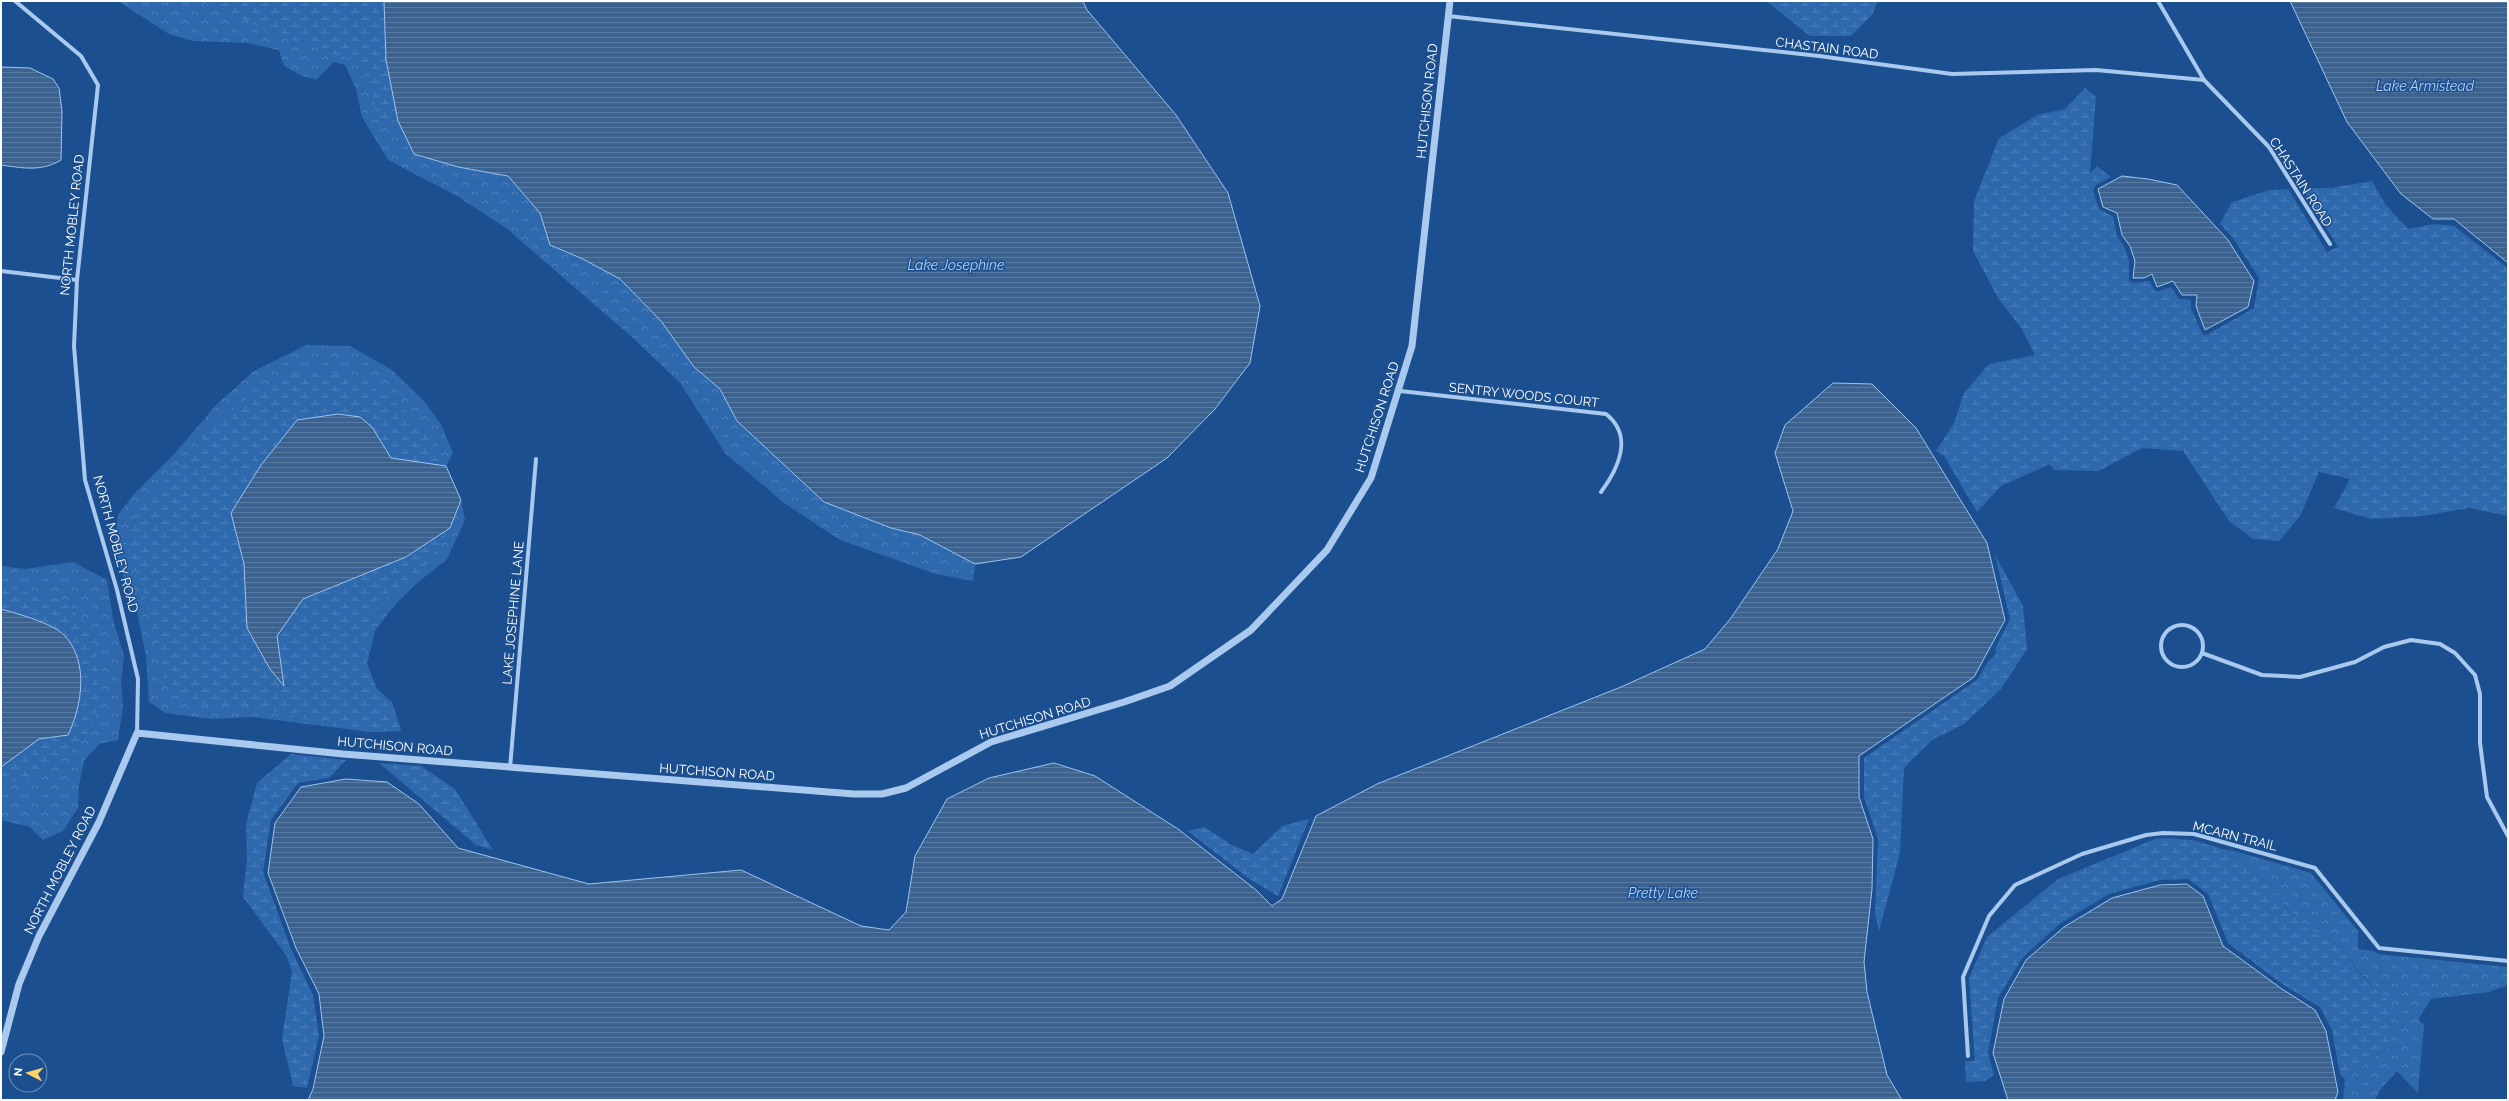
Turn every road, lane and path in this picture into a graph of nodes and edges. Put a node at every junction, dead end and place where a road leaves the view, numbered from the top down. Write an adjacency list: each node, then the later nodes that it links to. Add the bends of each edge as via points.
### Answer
1 (15, 1): 8 (street, NORTH MOBLEY ROAD, via 82,56 98,85)
2 (1450, 1): 4 (street, HUTCHISON ROAD)
3 (2158, 1): 5 (street, CHASTAIN ROAD)
4 (1448, 16): 5 (street, CHASTAIN ROAD, via 1819,56 1952,74 2096,70); 9 (street, HUTCHISON ROAD, via 1412,346)
5 (2204, 80): 6 (street, CHASTAIN ROAD, via 2269,147)
6 (2330, 244)
7 (1, 271): 8 (street)
8 (77, 280): 13 (street, NORTH MOBLEY ROAD, via 74,346 85,480 138,679)
9 (1400, 390): 11 (street, SENTRY WOODS COURT, via 1606,414 1619,427 1622,437 1619,457 1611,478); 14 (street, HUTCHISON ROAD, via 1372,478 1327,550 1251,630 1170,686 991,742 906,788 882,794)
10 (536, 460): 14 (street, LAKE JOSEPHINE LANE)
11 (1601, 492)
12 (2202, 653): 12 (street, via 2188,666 2174,665 2162,650 2164,636 2180,625 2194,628 2202,639); 15 (street, via 2262,675 2300,677 2355,662 2400,642 2422,640 2440,644 2455,653 2475,675 2480,694 2480,744 2487,797)
13 (137, 733): 14 (street, HUTCHISON ROAD); 17 (street, NORTH MOBLEY ROAD, via 99,822 39,936 18,984)
14 (510, 768)
15 (2508, 836)
16 (2508, 961): 18 (street, MCARN TRAIL, via 2379,948 2315,868 2194,834 2163,832 2082,854 2015,885 1988,916 1963,977)
17 (1, 1052)
18 (1968, 1056)

